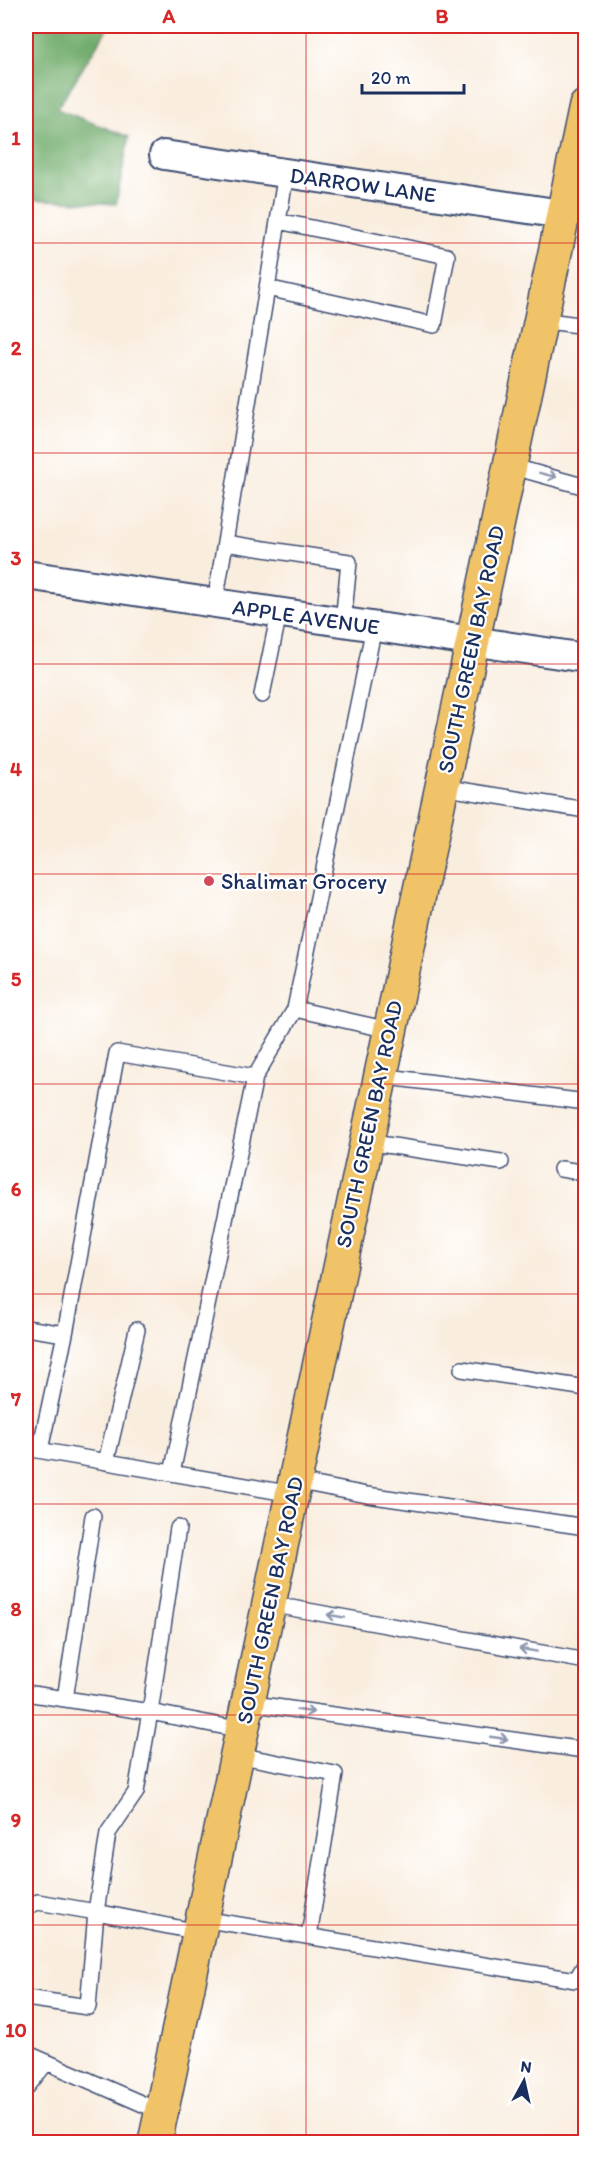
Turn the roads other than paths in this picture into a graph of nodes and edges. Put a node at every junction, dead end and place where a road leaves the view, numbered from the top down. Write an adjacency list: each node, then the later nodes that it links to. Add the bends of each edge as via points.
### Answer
1 (585, 106): 4 (main road, SOUTH GREEN BAY ROAD)
2 (164, 155): 3 (street, DARROW LANE)
3 (286, 173): 4 (street, DARROW LANE); 5 (lane)
4 (562, 214): 7 (main road, SOUTH GREEN BAY ROAD)
5 (278, 221): 6 (lane); 6 (lane, via 447,256 434,325)
6 (267, 288): 11 (lane)
7 (540, 320): 8 (lane); 9 (main road, SOUTH GREEN BAY ROAD)
8 (585, 326)
9 (510, 466): 10 (lane, one-way to 10); 17 (main road, SOUTH GREEN BAY ROAD)
10 (585, 487)
11 (225, 543): 13 (lane); 15 (lane, via 349,562)
12 (26, 575): 13 (street, APPLE AVENUE)
13 (215, 603): 14 (street, APPLE AVENUE)
14 (279, 613): 15 (street, APPLE AVENUE); 19 (lane)
15 (343, 622): 16 (street, APPLE AVENUE)
16 (374, 627): 17 (street, APPLE AVENUE); 22 (lane)
17 (473, 641): 18 (street, APPLE AVENUE); 20 (main road, SOUTH GREEN BAY ROAD)
18 (585, 658)
19 (262, 695)
20 (441, 787): 21 (lane); 23 (main road, SOUTH GREEN BAY ROAD)
21 (585, 810)
22 (296, 1009): 23 (lane); 25 (lane)
23 (389, 1030): 24 (main road, SOUTH GREEN BAY ROAD)
24 (380, 1076): 26 (lane); 27 (main road, SOUTH GREEN BAY ROAD)
25 (255, 1077): 33 (lane, via 117,1053); 38 (lane)
26 (585, 1102)
27 (366, 1142): 28 (lane); 39 (main road, SOUTH GREEN BAY ROAD)
28 (501, 1162)
29 (561, 1169): 30 (lane)
30 (585, 1173)
31 (26, 1328): 33 (lane)
32 (137, 1330): 37 (lane)
33 (65, 1334): 36 (lane)
34 (462, 1369): 35 (lane)
35 (585, 1388)
36 (33, 1449): 37 (lane)
37 (106, 1462): 38 (lane)
38 (172, 1473): 39 (lane)
39 (294, 1487): 41 (lane); 43 (main road, SOUTH GREEN BAY ROAD)
40 (93, 1516): 46 (lane)
41 (585, 1527)
42 (178, 1528): 47 (lane)
43 (269, 1604): 44 (lane, one-way to 43); 48 (main road, SOUTH GREEN BAY ROAD)
44 (585, 1661)
45 (26, 1693): 46 (lane)
46 (65, 1699): 47 (lane)
47 (150, 1712): 48 (lane); 52 (lane, via 136,1792 108,1833)
48 (242, 1729): 50 (lane, one-way to 50); 53 (main road, SOUTH GREEN BAY ROAD); 54 (lane, via 335,1774)
49 (585, 1731): 50 (lane)
50 (585, 1752)
51 (26, 1907): 52 (lane, via 38,1902)
52 (96, 1912): 53 (lane); 56 (lane, via 88,2007)
53 (200, 1925): 54 (lane); 60 (main road, SOUTH GREEN BAY ROAD)
54 (309, 1936): 55 (lane, via 576,1980)
55 (585, 1963)
56 (26, 1998)
57 (26, 2053): 58 (lane)
58 (46, 2063): 59 (lane); 60 (lane)
59 (26, 2088)
60 (158, 2127)

